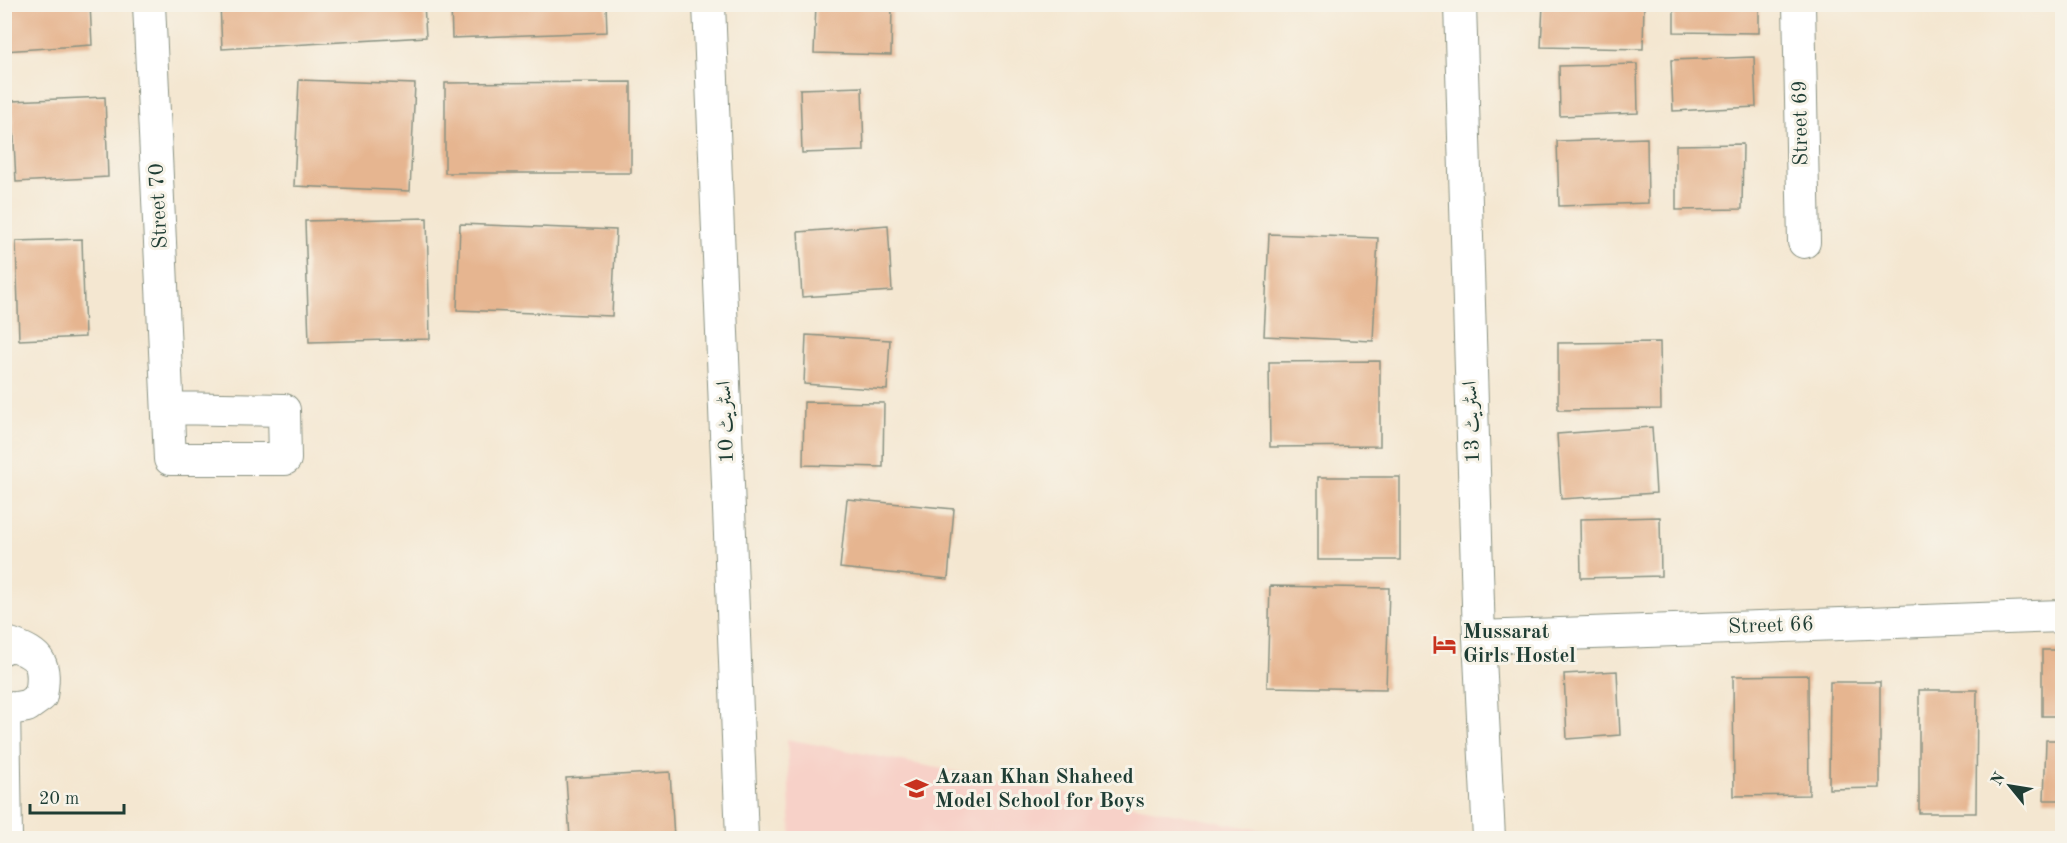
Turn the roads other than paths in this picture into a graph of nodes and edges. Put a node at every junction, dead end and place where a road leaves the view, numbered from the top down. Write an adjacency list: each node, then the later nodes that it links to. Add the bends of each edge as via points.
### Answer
1 (149, 4): 6 (street, Street 70)
2 (709, 4): 12 (street, اسٹریٹ 10)
3 (1460, 4): 8 (street, اسٹریٹ 13)
4 (1799, 4): 5 (street, Street 69)
5 (1804, 242)
6 (168, 408)
7 (2062, 616): 8 (street, Street 66)
8 (1479, 637): 13 (street, اسٹریٹ 13)
9 (4, 648): 10 (street, via 10,644 29,650 39,661 44,677 41,696 27,706)
10 (4, 708): 11 (street)
11 (6, 838)
12 (742, 838)
13 (1489, 838)

